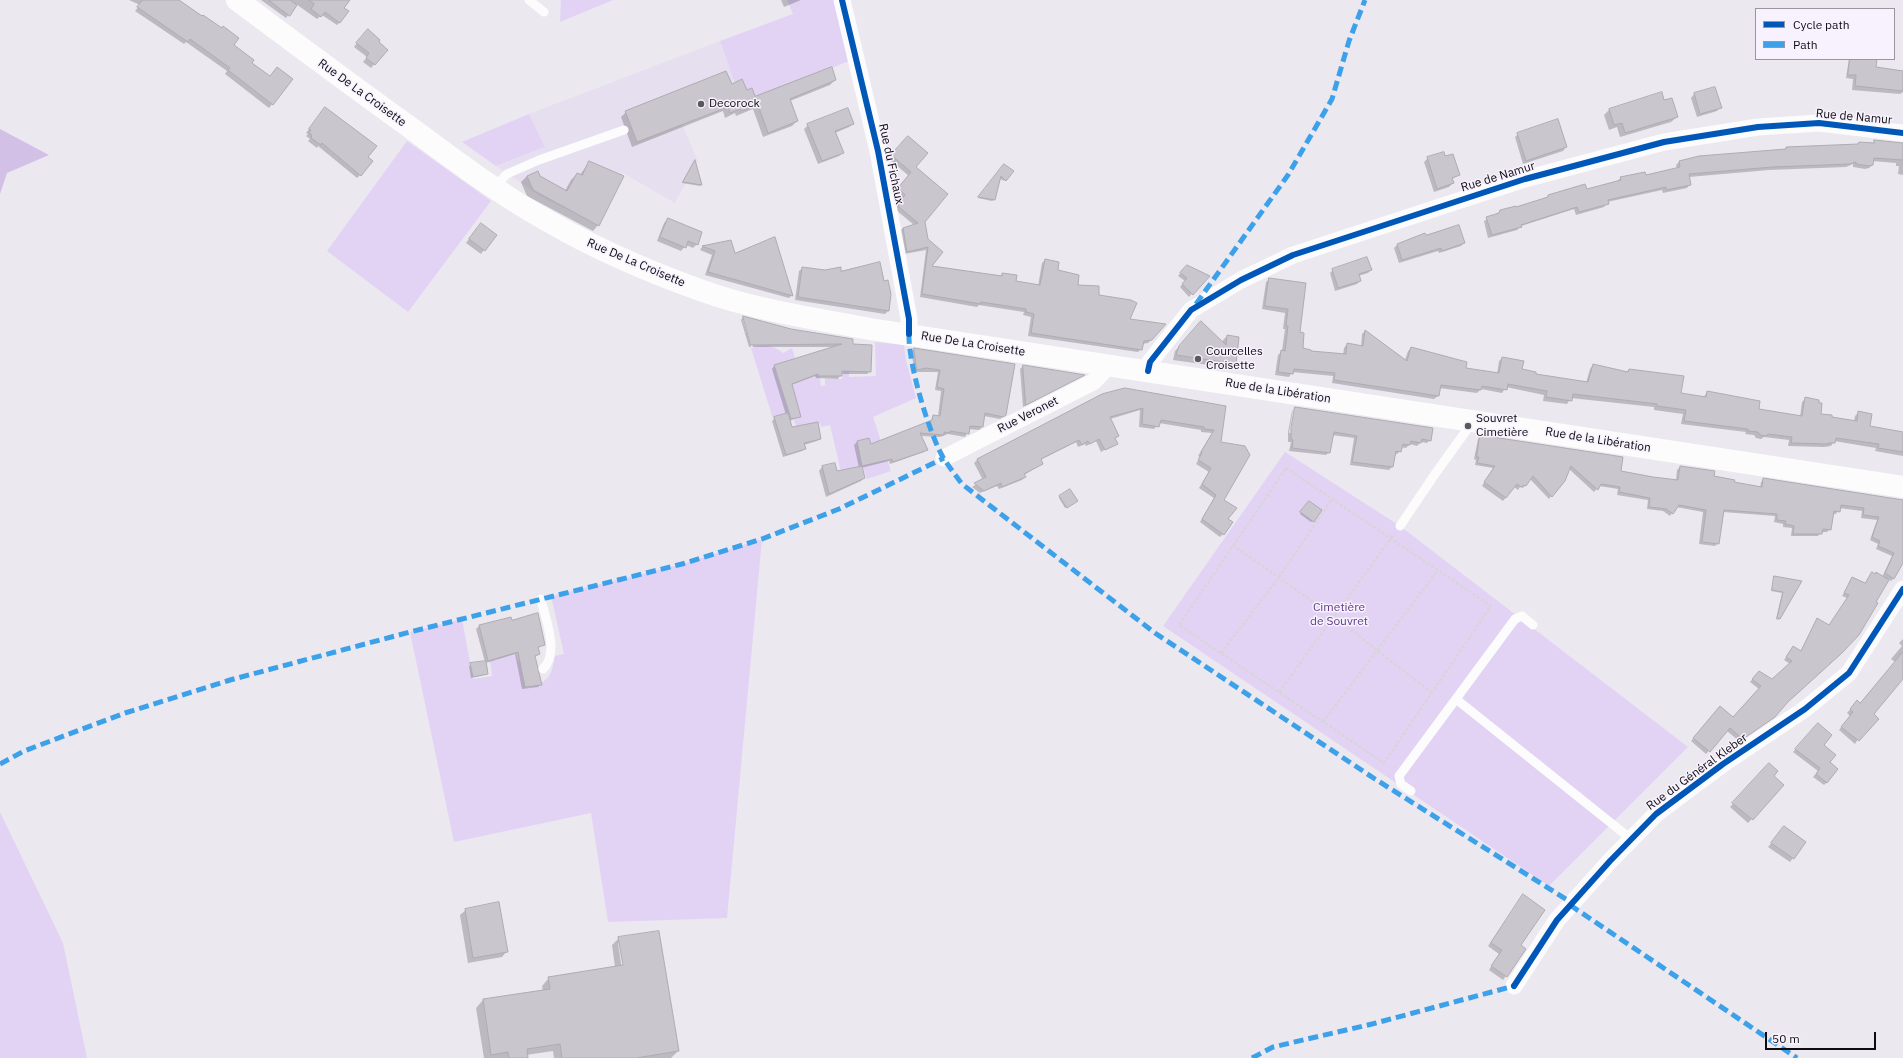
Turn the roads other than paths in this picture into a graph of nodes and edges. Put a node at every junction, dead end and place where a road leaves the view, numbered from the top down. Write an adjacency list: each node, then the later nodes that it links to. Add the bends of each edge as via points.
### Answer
1 (237, 0): 7 (main road, Rue De La Croisette)
2 (529, 0): 4 (lane)
3 (842, 0): 8 (street, Rue du Fichaux, via 878,151 909,319)
4 (544, 12)
5 (624, 130): 7 (lane, via 507,174)
6 (1903, 133): 10 (street, Rue de Namur, via 1819,123 1758,127 1664,142 1526,179 1293,255 1241,280 1191,310 1150,362)
7 (494, 188): 8 (main road, Rue De La Croisette, via 578,238 646,270 700,290 786,314)
8 (909, 334): 9 (main road, Rue De La Croisette)
9 (1103, 364): 10 (main road, Rue de la Libération); 12 (street, Rue Veronet, via 1102,373 1093,382)
10 (1148, 371): 11 (main road, Rue de la Libération)
11 (1469, 420): 13 (main road, Rue de la Libération); 14 (lane, via 1466,431)
12 (944, 458)
13 (1903, 487)
14 (1400, 526)
15 (1903, 589): 21 (street, Rue du Général Kleber, via 1849,673 1805,709 1723,764 1656,814)
16 (541, 599): 18 (lane, via 551,646 548,665)
17 (1533, 625): 19 (lane, via 1522,616 1515,619)
18 (543, 669)
19 (1456, 699): 20 (lane, via 1400,776 1401,784); 21 (lane)
20 (1411, 791)
21 (1631, 839): 22 (street, Rue du Général Kleber, via 1557,920)
22 (1514, 986)

